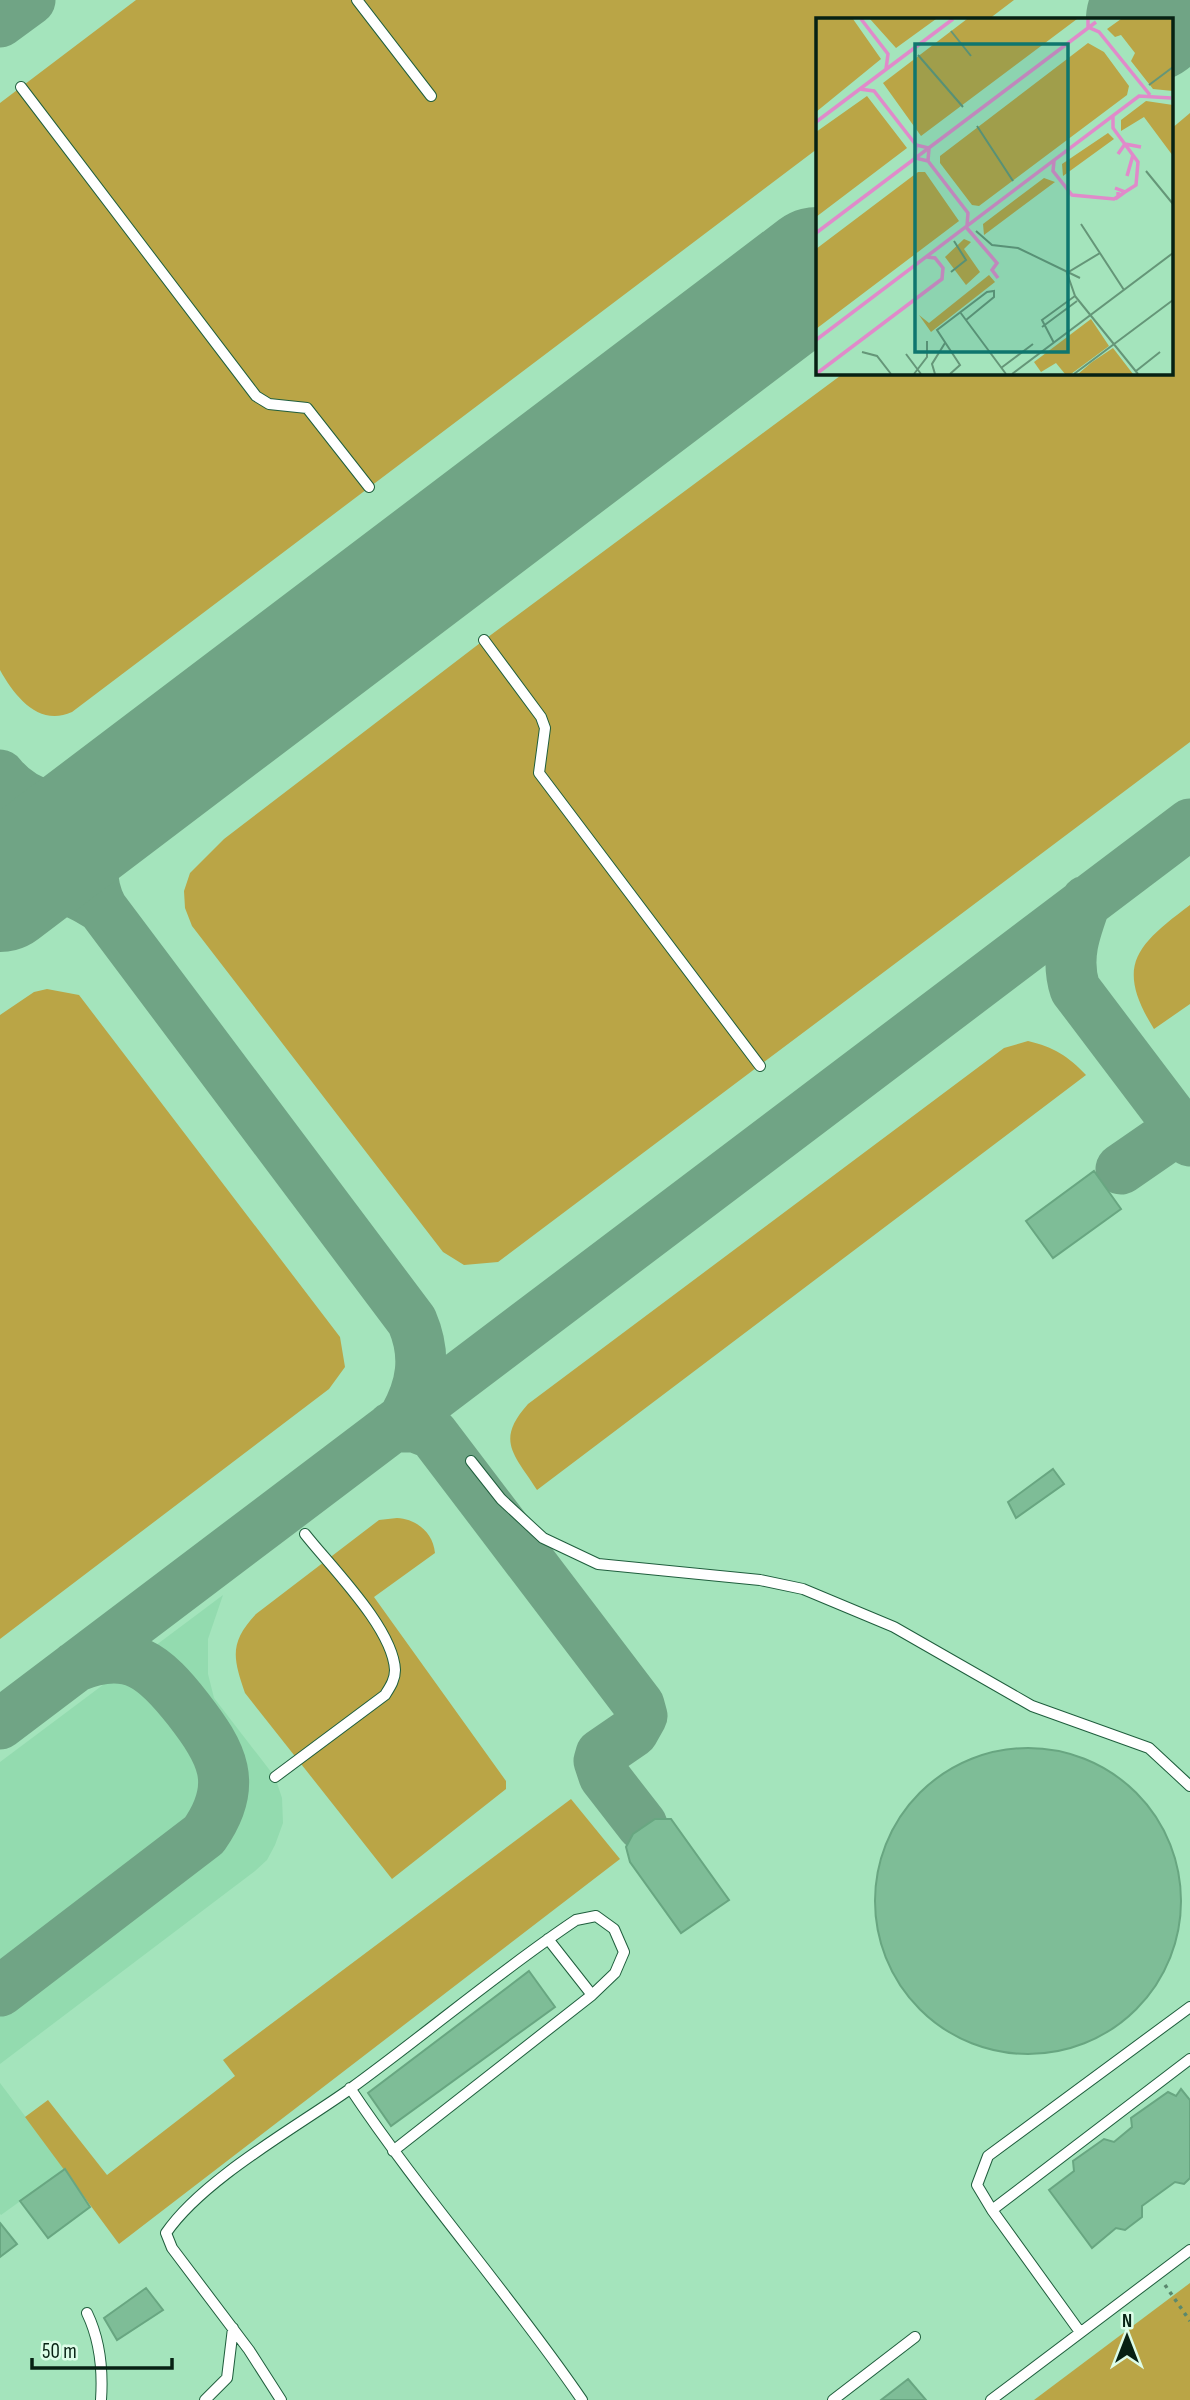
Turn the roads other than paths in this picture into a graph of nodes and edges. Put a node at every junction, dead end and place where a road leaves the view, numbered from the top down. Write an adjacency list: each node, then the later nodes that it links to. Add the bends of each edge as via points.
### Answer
1 (357, 0): 3 (lane)
2 (21, 87): 4 (lane, via 256,396 269,404 307,408)
3 (431, 96)
4 (369, 488)
5 (484, 640): 6 (lane, via 541,717 545,728 539,773)
6 (760, 1066)
7 (471, 1461): 10 (lane, via 501,1499 543,1538 598,1564 760,1580 803,1590 894,1628 1032,1706 1149,1748)
8 (305, 1534): 9 (lane, via 378,1626 391,1652 394,1681 385,1695)
9 (275, 1777)
10 (1189, 1787)
11 (548, 1940): 12 (lane); 12 (lane, via 576,1920 596,1916 614,1929 624,1952 615,1973); 15 (lane)
12 (592, 1996): 16 (lane)
13 (1190, 2007): 17 (lane, via 988,2156 978,2185)
14 (1190, 2059): 17 (lane)
15 (350, 2088): 16 (lane); 20 (lane, via 211,2187 166,2233 172,2248)
16 (393, 2151): 26 (lane, via 527,2320)
17 (992, 2210): 21 (lane)
18 (1190, 2250): 21 (lane)
19 (88, 2313): 23 (lane, via 102,2374)
20 (233, 2328): 24 (lane, via 227,2378); 25 (lane)
21 (1080, 2332): 28 (lane)
22 (915, 2337): 27 (lane)
23 (101, 2400)
24 (205, 2400)
25 (281, 2400)
26 (582, 2400)
27 (833, 2400)
28 (991, 2400)

